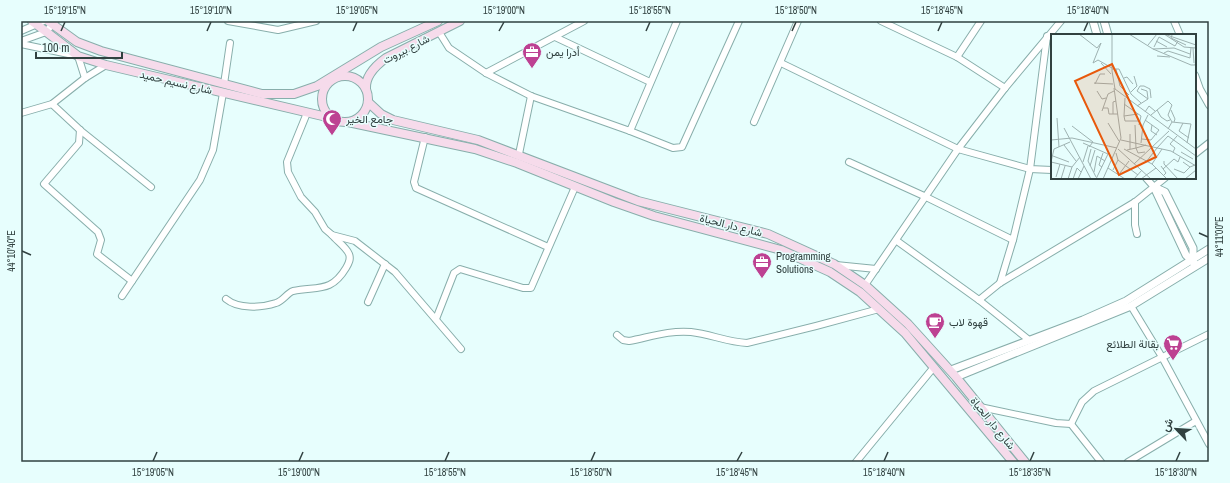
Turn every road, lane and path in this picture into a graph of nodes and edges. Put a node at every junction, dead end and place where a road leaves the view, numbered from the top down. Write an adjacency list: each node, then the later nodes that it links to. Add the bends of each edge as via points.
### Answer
1 (44, 21): 17 (street)
2 (232, 21): 3 (street, via 278,30)
3 (316, 21)
4 (438, 21): 35 (main road, شارع بيروت, via 381,47)
5 (460, 21): 21 (main road, شارع بيروت)
6 (584, 21): 26 (street)
7 (677, 21): 37 (street)
8 (739, 21): 52 (street, via 682,146 673,148)
9 (797, 21): 31 (street)
10 (881, 21): 18 (street)
11 (981, 21): 30 (street)
12 (1062, 21): 25 (street)
13 (1093, 21): 22 (street)
14 (1104, 21): 23 (street)
15 (1174, 21): 24 (street)
16 (52, 22): 20 (street); 38 (main road, شارع نسيم حميد, via 77,42 101,51)
17 (34, 23): 19 (street); 20 (main road, شارع نسيم حميد)
18 (895, 24): 30 (street)
19 (21, 31)
20 (46, 32): 27 (street); 29 (main road, شارع نسيم حميد)
21 (440, 32): 33 (street, via 449,48); 40 (main road, شارع بيروت, via 386,58 377,65 366,84)
22 (1097, 34)
23 (1108, 34)
24 (1180, 34)
25 (1047, 36): 39 (street); 60 (street)
26 (555, 37): 33 (street); 37 (street)
27 (21, 43): 29 (street)
28 (230, 44): 38 (street)
29 (78, 56): 32 (main road, شارع نسيم حميد); 34 (street)
30 (957, 57): 39 (street)
31 (782, 63): 50 (street); 55 (street)
32 (106, 65): 34 (street); 41 (main road, شارع نسيم حميد)
33 (486, 73): 42 (street)
34 (85, 78): 44 (street)
35 (332, 78): 38 (main road, شارع نسيم حميد, via 294,94 262,94); 40 (main road, via 348,75 362,82); 48 (main road, via 323,90 321,98 322,106)
36 (1196, 78): 45 (street)
37 (650, 82): 52 (street)
38 (224, 84)
39 (1005, 88): 55 (street)
40 (366, 89): 43 (main road)
41 (223, 93): 47 (main road, شارع نسيم حميد); 81 (street, via 213,150 200,180)
42 (532, 96): 52 (street); 57 (street)
43 (368, 102): 49 (main road, via 361,115); 57 (main road, شارع دار الحياة, via 381,114 393,120 478,140)
44 (52, 104): 46 (street); 51 (street)
45 (1209, 104)
46 (21, 113)
47 (307, 113): 48 (main road, شارع نسيم حميد); 71 (street, via 287,162 288,172 301,197)
48 (331, 118): 49 (main road)
49 (348, 122): 53 (main road, شارع دار الحياة)
50 (754, 122)
51 (80, 130): 65 (street); 81 (street, via 79,143 44,184 98,232 101,240 97,254)
52 (630, 131)
53 (425, 137): 59 (main road, شارع دار الحياة, via 475,149); 74 (street, via 414,182 416,188)
54 (1209, 143): 56 (street)
55 (958, 149): 60 (street); 68 (street)
56 (1196, 153)
57 (519, 154): 59 (main road); 79 (main road, شارع دار الحياة, via 638,201 768,234)
58 (849, 162): 68 (street)
59 (517, 163): 66 (main road, شارع دار الحياة)
60 (1030, 169): 61 (street); 72 (street)
61 (1051, 170)
62 (1147, 179): 67 (street)
63 (1151, 179): 67 (street)
64 (1165, 179): 67 (street)
65 (151, 187)
66 (575, 187): 74 (street); 89 (main road, شارع دار الحياة, via 654,216 782,250 846,281)
67 (1154, 187): 69 (street); 77 (street, via 1165,192 1194,248)
68 (924, 196): 72 (street); 73 (street)
69 (1135, 202): 70 (street); 82 (street)
70 (1137, 234)
71 (332, 235): 78 (street, via 355,241); 85 (street, via 350,257 337,281 312,290 290,292 276,303 265,305 240,306)
72 (1013, 240): 82 (street)
73 (897, 241): 80 (street); 86 (street)
74 (548, 247): 90 (street, via 531,288 456,270)
75 (1209, 249): 77 (street)
76 (1209, 258): 77 (street)
77 (1194, 263): 88 (street); 93 (street, via 1126,301)
78 (385, 264): 87 (street); 90 (street)
79 (834, 264): 80 (street); 83 (main road, شارع دار الحياة)
80 (876, 269): 83 (street)
81 (132, 282): 84 (street)
82 (1000, 282): 86 (street)
83 (864, 286): 94 (main road, شارع دار الحياة, via 908,324)
84 (122, 296)
85 (226, 299)
86 (979, 300): 93 (street)
87 (368, 302)
88 (1132, 306): 96 (street); 98 (street)
89 (879, 309): 92 (street, via 747,343 691,332 667,332 629,341); 94 (main road, شارع دار الحياة)
90 (436, 319): 95 (street)
91 (1209, 334): 96 (street)
92 (617, 335)
93 (1029, 340): 98 (street)
94 (921, 345): 97 (main road, شارع دار الحياة); 98 (main road, شارع دار الحياة)
95 (461, 349)
96 (1162, 358): 100 (street); 101 (street, via 1094,391 1082,402)
97 (934, 367): 103 (street); 104 (main road, شارع دار الحياة)
98 (953, 374): 99 (main road, شارع دار الحياة)
99 (980, 407): 101 (street); 105 (main road, شارع دار الحياة)
100 (1196, 421): 102 (street); 107 (street)
101 (1071, 424): 106 (street)
102 (1209, 444)
103 (856, 462)
104 (1013, 462)
105 (1025, 462)
106 (1101, 462)
107 (1128, 462)

